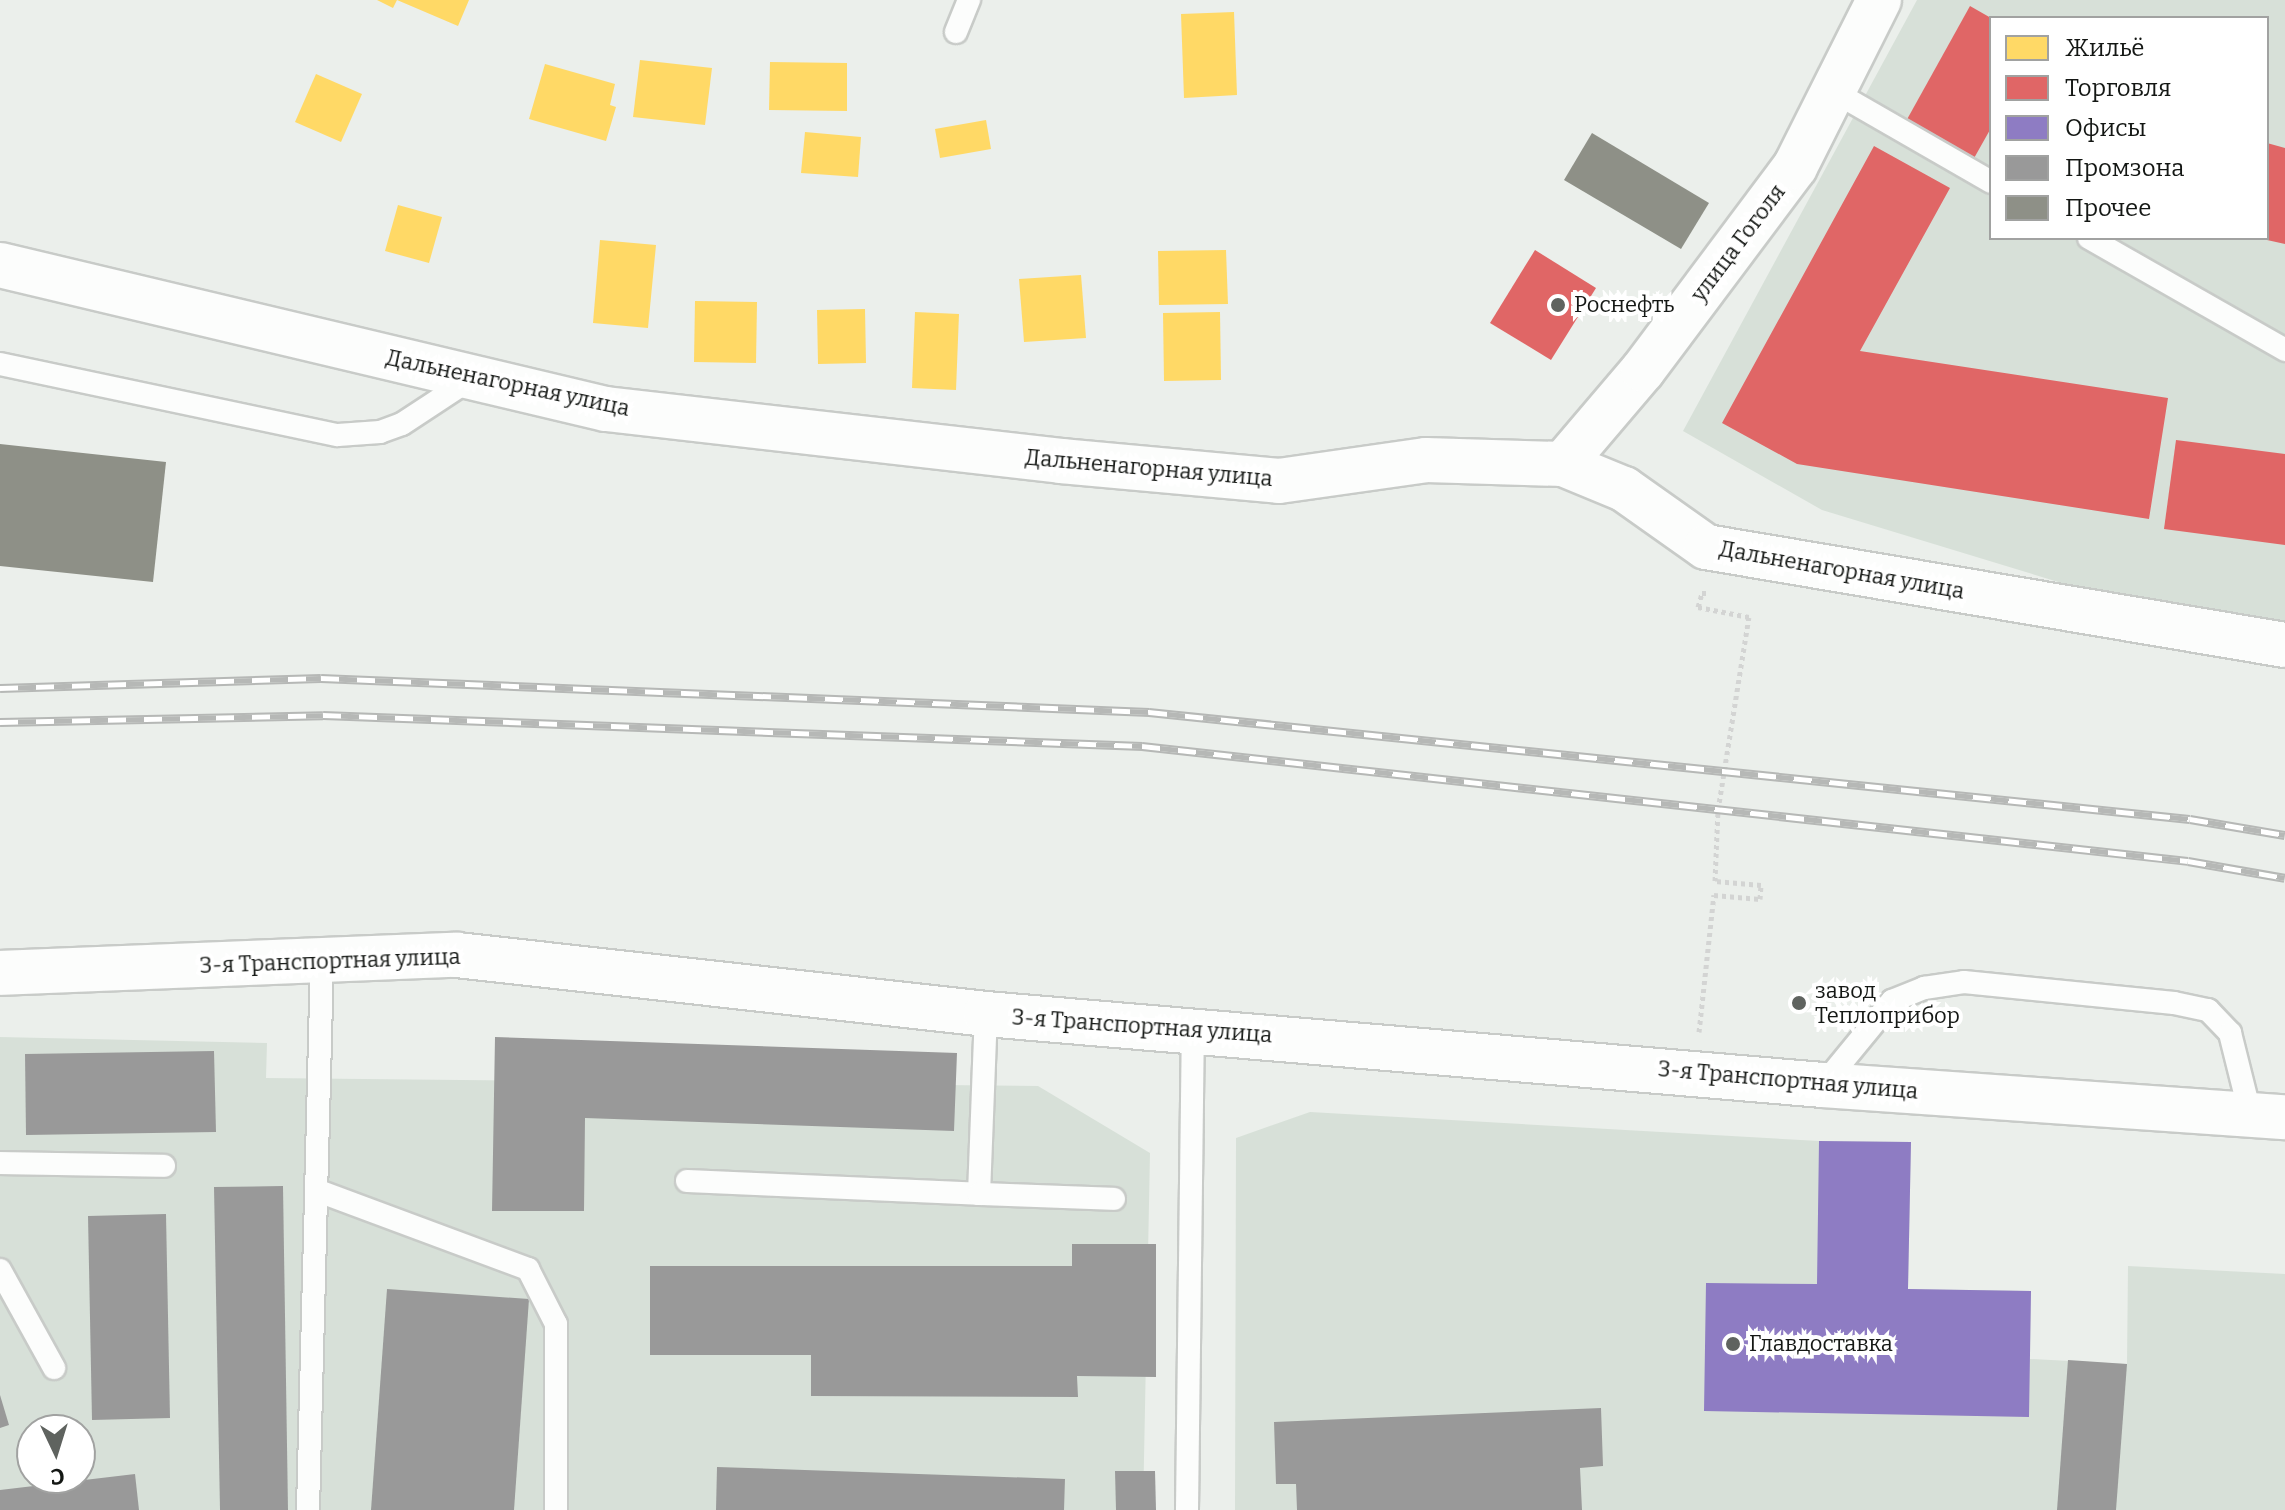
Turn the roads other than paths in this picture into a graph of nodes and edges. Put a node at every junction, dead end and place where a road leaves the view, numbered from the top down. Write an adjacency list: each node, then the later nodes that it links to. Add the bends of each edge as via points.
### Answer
1 (969, 0): 3 (lane)
2 (1879, 0): 4 (street, улица Гоголя)
3 (956, 32)
4 (1833, 91): 5 (lane); 11 (street, улица Гоголя, via 1795,167 1643,370)
5 (1989, 181)
6 (2092, 240): 8 (lane)
7 (0, 265): 10 (street, Дальненагорная улица)
8 (2285, 350)
9 (0, 364): 10 (lane, via 338,435 380,432 402,424)
10 (473, 377): 11 (street, Дальненагорная улица, via 606,409 1279,481 1426,460)
11 (1563, 464): 12 (street, Дальненагорная улица, via 1624,489 1706,547)
12 (2285, 645)
13 (322, 961): 14 (street, 3-я Транспортная улица); 15 (street, 3-я Транспортная улица, via 457,955); 27 (lane)
14 (0, 973)
15 (986, 1014): 16 (street, 3-я Транспортная улица); 23 (lane)
16 (1193, 1029): 17 (street, 3-я Транспортная улица); 29 (lane)
17 (1823, 1085): 18 (street, 3-я Транспортная улица); 18 (lane, via 1892,1001 1924,988 1964,982 2208,1010 2230,1033)
18 (2268, 1115)
19 (0, 1163): 20 (lane)
20 (164, 1166)
21 (687, 1181): 23 (lane)
22 (321, 1192): 28 (lane, via 528,1269 556,1324)
23 (979, 1194): 24 (lane)
24 (1114, 1199)
25 (0, 1270): 26 (lane)
26 (54, 1368)
27 (308, 1510)
28 (556, 1510)
29 (1187, 1510)

